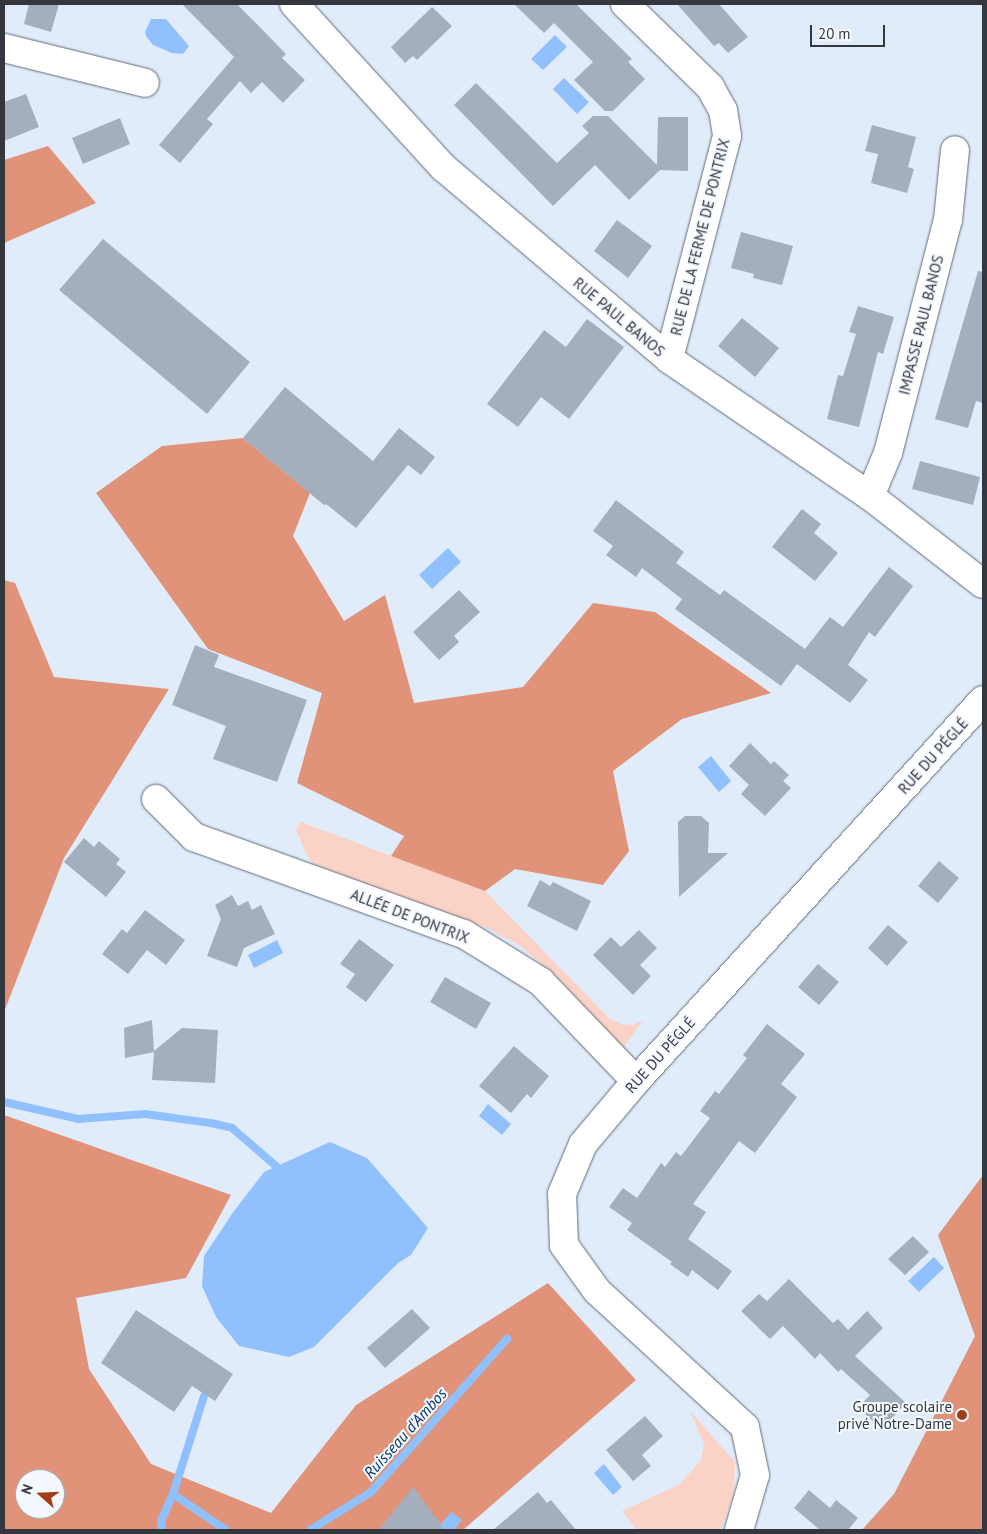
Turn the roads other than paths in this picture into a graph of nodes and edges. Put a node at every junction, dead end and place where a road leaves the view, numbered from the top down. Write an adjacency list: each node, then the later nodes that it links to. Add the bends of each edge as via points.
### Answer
1 (294, 4): 6 (street, RUE PAUL BANOS, via 444,168)
2 (624, 4): 6 (street, RUE DE LA FERME DE PONTRIX, via 710,87 723,110 727,136)
3 (4, 48): 4 (street)
4 (145, 83)
5 (954, 150): 7 (street, IMPASSE PAUL BANOS, via 948,220 888,453)
6 (669, 359): 7 (street, RUE PAUL BANOS)
7 (870, 496): 8 (street, RUE PAUL BANOS)
8 (983, 584)
9 (983, 700): 11 (street, RUE DU PÉGLÉ)
10 (156, 799): 11 (street, ALLÉE DE PONTRIX, via 194,837 464,934 541,982)
11 (636, 1081): 12 (street, RUE DU PÉGLÉ, via 583,1144 562,1194 564,1245 597,1291 744,1427 754,1475)
12 (740, 1530)

